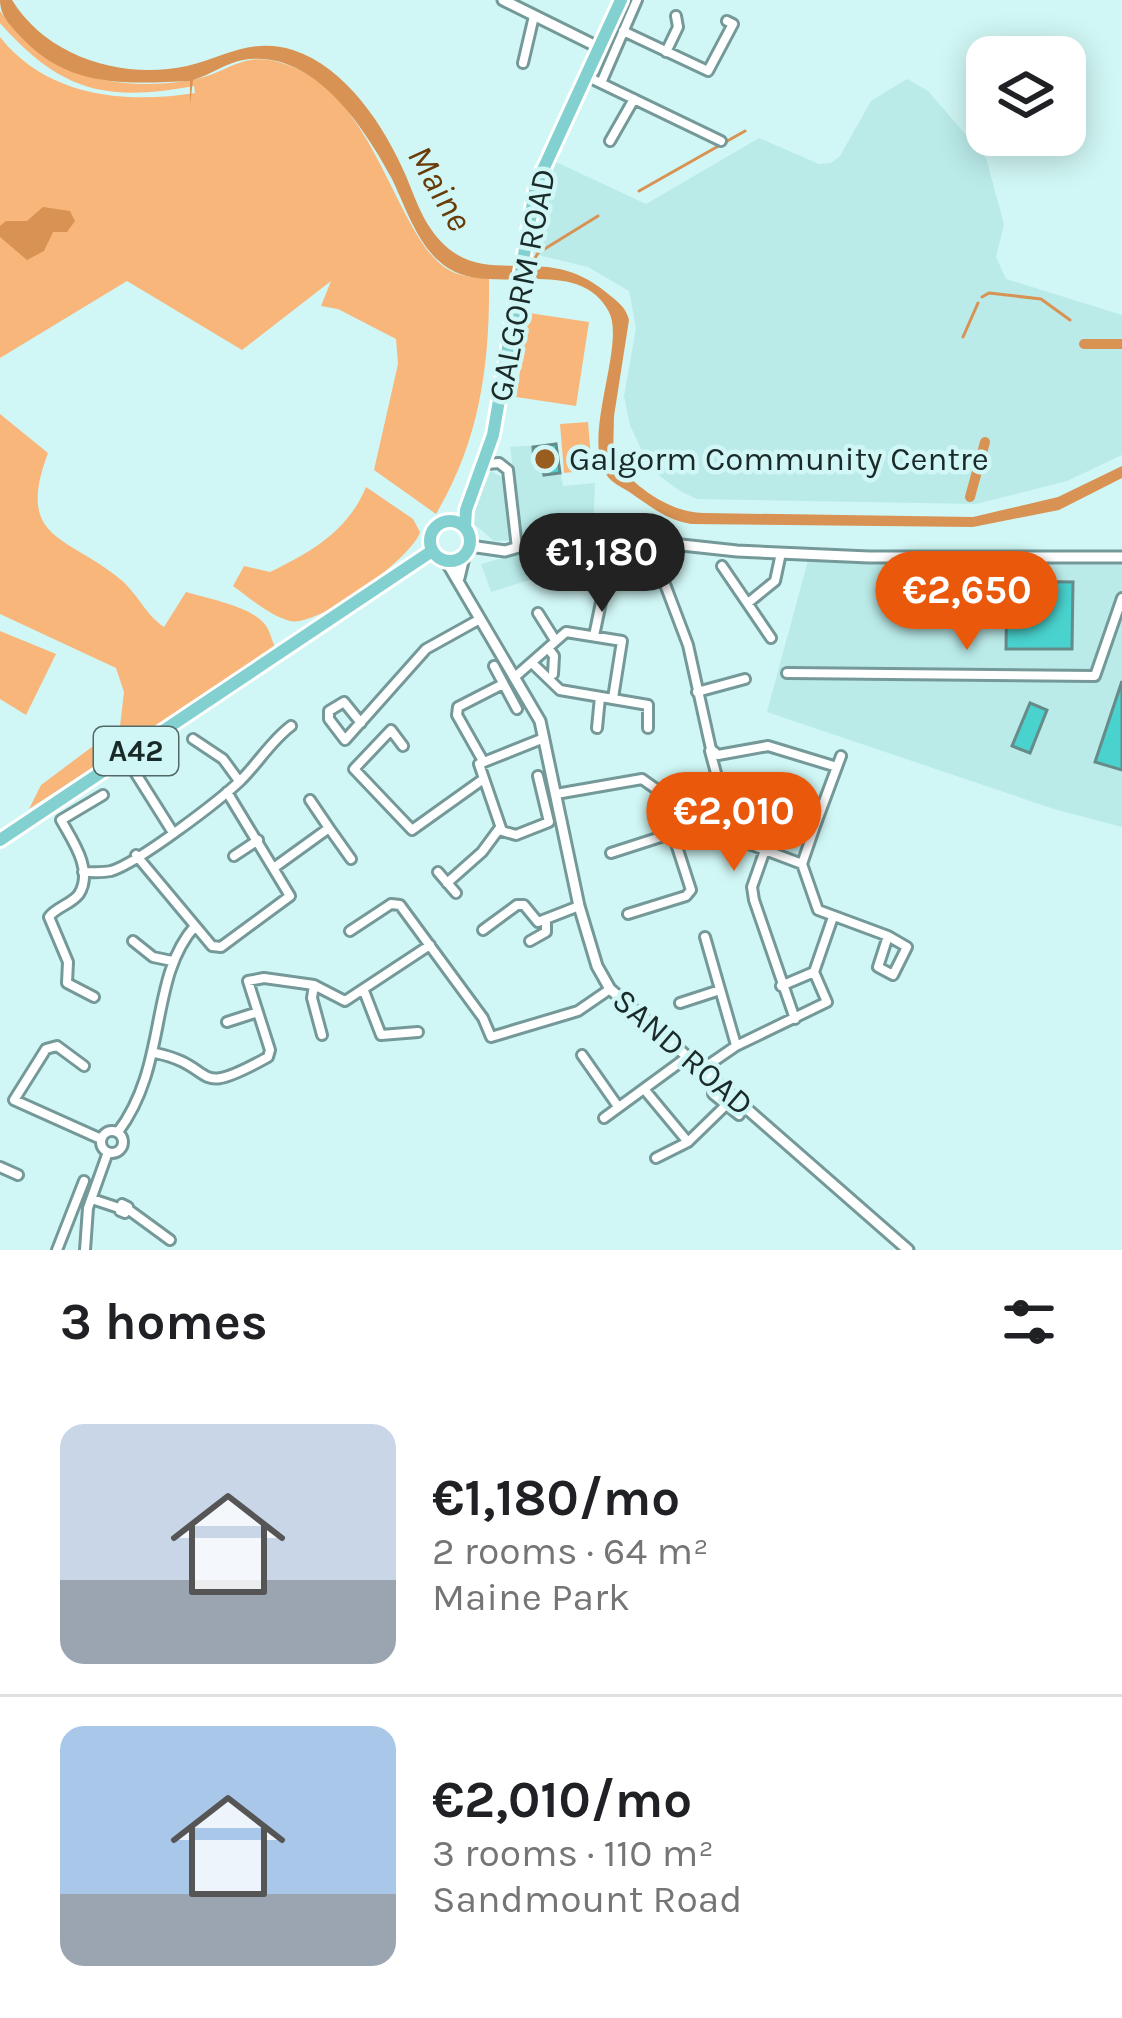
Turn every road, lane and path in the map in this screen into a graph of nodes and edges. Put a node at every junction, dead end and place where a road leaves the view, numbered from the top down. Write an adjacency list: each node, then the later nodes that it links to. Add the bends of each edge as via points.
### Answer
1 (502, 0): 4 (street)
2 (621, 0): 8 (main road, GALGORM ROAD)
3 (637, 0): 7 (street)
4 (534, 16): 8 (street); 10 (street)
5 (676, 16): 9 (street)
6 (727, 21): 9 (street, via 733,24 710,71)
7 (623, 31): 9 (street); 12 (street)
8 (598, 46): 11 (main road, GALGORM ROAD)
9 (666, 52)
10 (523, 63)
11 (585, 75): 12 (street); 16 (main road, GALGORM ROAD, via 546,157)
12 (601, 83): 13 (street)
13 (634, 99): 14 (street); 15 (street)
14 (721, 141)
15 (610, 142)
16 (486, 464): 17 (main road, GALGORM ROAD); 21 (street, via 508,470)
17 (466, 509): 18 (main road); 19 (main road, GALGORM ROAD)
18 (447, 521): 19 (main road); 22 (main road, A42, via 432,532)
19 (465, 527): 23 (main road)
20 (664, 544): 21 (street, via 561,535); 24 (street); 46 (street, via 663,579)
21 (517, 548): 23 (street)
22 (432, 550): 26 (main road); 59 (main road, A42)
23 (467, 552): 26 (main road); 28 (street)
24 (782, 553): 25 (street); 31 (street, via 775,580)
25 (1122, 556)
26 (446, 561): 28 (street, SAND ROAD)
27 (722, 566): 31 (street)
28 (459, 578): 33 (street, SAND ROAD)
29 (605, 583): 36 (street)
30 (1122, 598): 41 (street, via 1095,676)
31 (748, 603): 37 (street)
32 (538, 613): 35 (street)
33 (480, 619): 43 (street, SAND ROAD); 50 (street, via 426,649)
34 (559, 628): 35 (street)
35 (546, 629): 38 (street)
36 (594, 636): 38 (street, via 566,632); 48 (street, via 622,640)
37 (771, 638)
38 (551, 644): 39 (street); 42 (street)
39 (532, 663): 43 (street); 47 (street, via 560,690)
40 (494, 666): 45 (street)
41 (787, 673)
42 (554, 674)
43 (516, 676): 54 (street, SAND ROAD)
44 (745, 679): 46 (street)
45 (503, 684): 49 (street); 60 (street, via 458,707)
46 (697, 692): 56 (street)
47 (600, 697): 48 (street); 52 (street)
48 (614, 698): 53 (street, via 648,705)
49 (517, 710)
50 (361, 723): 50 (street, via 344,702 329,711 344,740)
51 (291, 726): 65 (street)
52 (597, 728)
53 (648, 728)
54 (544, 738): 60 (street); 67 (street, SAND ROAD)
55 (193, 739): 65 (street)
56 (708, 741): 61 (street, via 718,755 767,746); 62 (street)
57 (403, 746): 64 (street, via 391,730 354,769 412,830)
58 (841, 756): 61 (street)
59 (127, 760): 73 (street); 75 (main road, A42)
60 (483, 761): 64 (street)
61 (837, 767): 70 (street)
62 (716, 773)
63 (538, 776): 72 (street, via 547,825 512,836)
64 (482, 780): 72 (street)
65 (239, 781): 66 (street)
66 (227, 792): 73 (street); 76 (street)
67 (556, 794): 74 (street, via 643,779 659,790); 88 (street, SAND ROAD)
68 (103, 795): 84 (street, via 61,820)
69 (310, 800): 71 (street)
70 (815, 826): 77 (street, via 757,812 741,841); 82 (street)
71 (329, 828): 81 (street); 83 (street)
72 (499, 829): 86 (street)
73 (172, 831): 79 (street)
74 (674, 833): 78 (street); 89 (street, via 689,893)
75 (0, 840)
76 (258, 840): 80 (street); 83 (street)
77 (765, 850): 82 (street); 103 (street, via 752,887)
78 (611, 853)
79 (136, 855): 84 (street, via 108,872); 92 (street)
80 (234, 856)
81 (351, 859)
82 (802, 864): 90 (street, via 811,901)
83 (275, 867): 92 (street, via 290,896 220,947)
84 (82, 872): 107 (street, via 77,897 49,916 68,962 67,983)
85 (438, 872): 86 (street)
86 (447, 883): 87 (street)
87 (456, 893)
88 (579, 906): 91 (street); 104 (street, SAND ROAD)
89 (628, 914)
90 (833, 917): 95 (street); 101 (street)
91 (546, 921): 93 (street, via 517,905); 98 (street, via 546,932)
92 (195, 926): 100 (street)
93 (483, 930)
94 (350, 931): 99 (street, via 396,903)
95 (888, 936): 95 (street, via 907,947 893,975 878,967)
96 (705, 938): 105 (street)
97 (133, 941): 100 (street)
98 (530, 941)
99 (430, 945): 104 (street, via 491,1037 578,1011); 106 (street)
100 (172, 961): 115 (street)
101 (815, 973): 103 (street); 110 (street, via 825,1005)
102 (314, 985): 106 (street, via 340,1001); 109 (street, via 248,981); 113 (street)
103 (781, 986): 110 (street)
104 (610, 989): 117 (street, SAND ROAD)
105 (720, 990): 108 (street); 114 (street)
106 (364, 992): 112 (street, via 381,1036)
107 (94, 997)
108 (680, 1003)
109 (258, 1012): 111 (street); 115 (street, via 268,1057 217,1082)
110 (796, 1019): 114 (street)
111 (227, 1022)
112 (418, 1032)
113 (322, 1035)
114 (736, 1046): 119 (street)
115 (155, 1053): 126 (street, via 141,1098)
116 (582, 1055): 122 (street)
117 (686, 1058): 119 (street, SAND ROAD); 120 (street)
118 (84, 1066): 127 (street, via 57,1046 46,1049 14,1100)
119 (701, 1070): 138 (street, SAND ROAD)
120 (644, 1089): 122 (street); 128 (street)
121 (713, 1094): 123 (street)
122 (617, 1105): 125 (street)
123 (726, 1105): 124 (street); 128 (street)
124 (739, 1115)
125 (604, 1118)
126 (118, 1132): 127 (street); 129 (street, via 123,1145)
127 (101, 1139): 129 (street)
128 (688, 1142): 130 (street)
129 (108, 1152): 134 (street)
130 (656, 1158)
131 (0, 1167): 132 (street)
132 (17, 1175)
133 (84, 1181): 136 (street)
134 (92, 1198): 135 (street); 137 (street)
135 (170, 1240)
136 (57, 1250)
137 (85, 1250)
138 (908, 1250)

